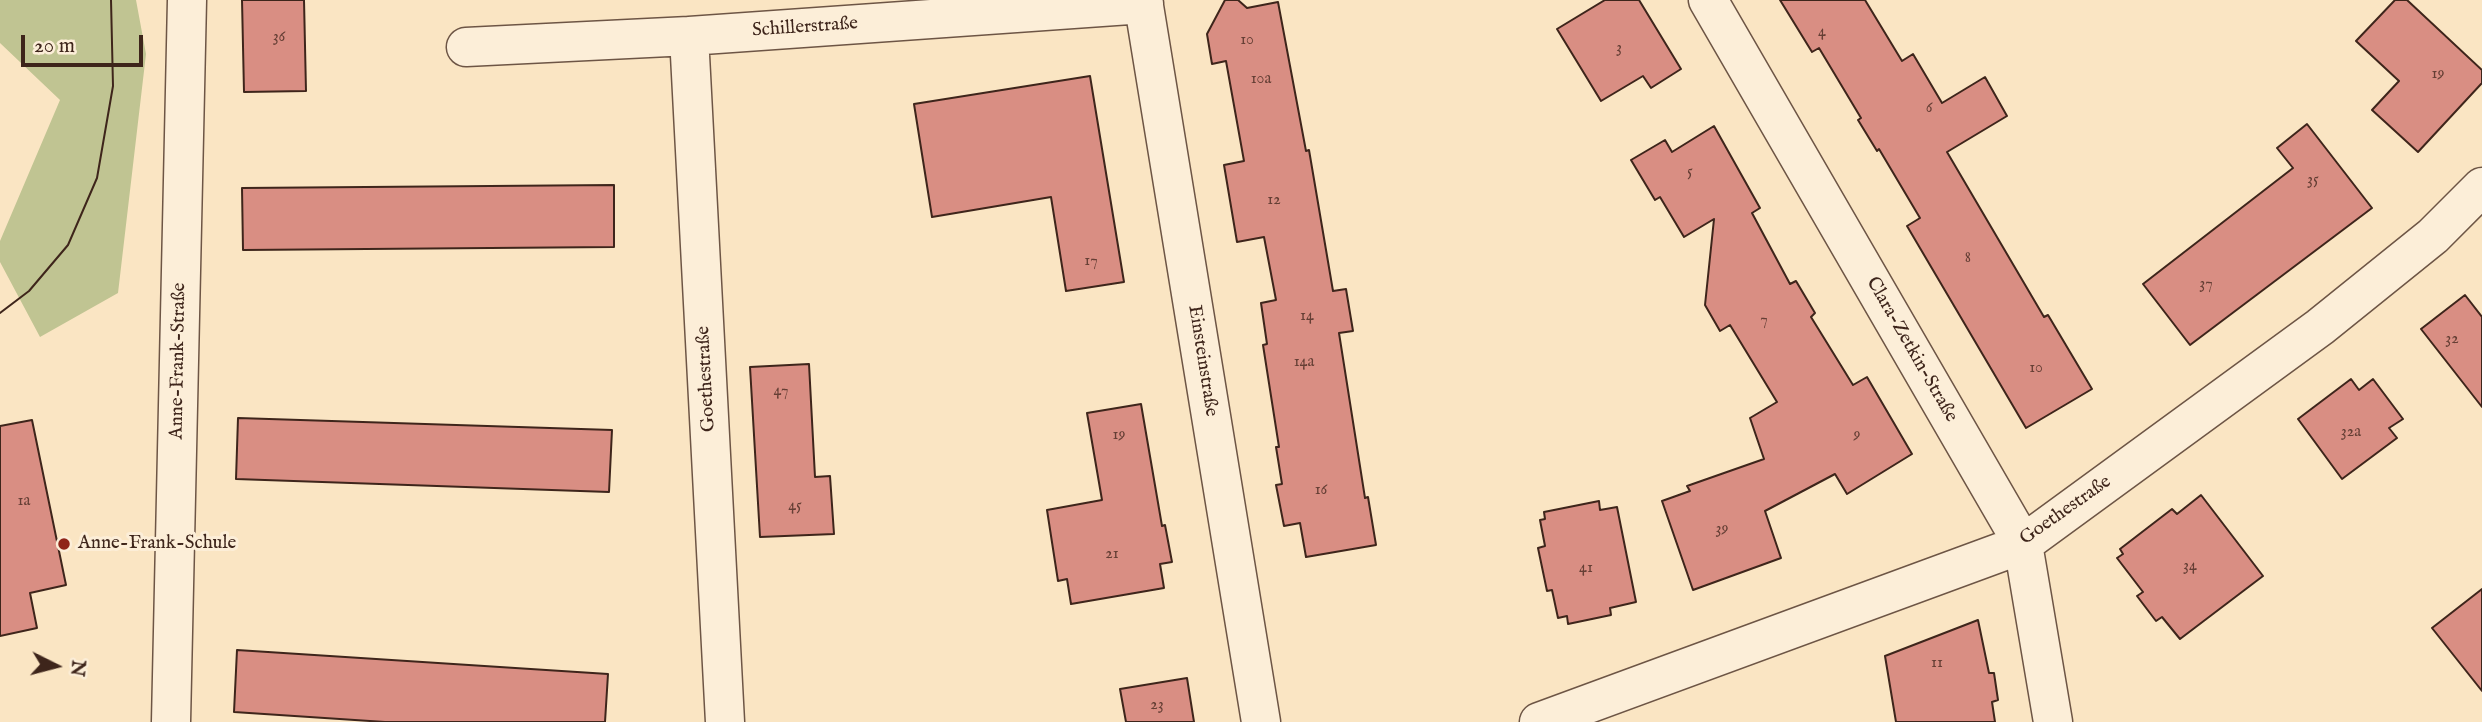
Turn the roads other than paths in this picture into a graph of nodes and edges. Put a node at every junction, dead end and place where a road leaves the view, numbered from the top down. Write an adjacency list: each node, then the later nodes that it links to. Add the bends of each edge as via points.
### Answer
1 (187, 0): 8 (street, Anne-Frank-Straße)
2 (1708, 0): 7 (street, Clara-Zetkin-Straße)
3 (1143, 2): 4 (street, Schillerstraße); 10 (street, Einsteinstraße)
4 (689, 36): 5 (street, Schillerstraße); 9 (street, Goethestraße)
5 (466, 47)
6 (2482, 187): 7 (street, Goethestraße, via 2433,236 2320,327)
7 (2023, 544): 11 (street, Goethestraße); 12 (street, Clara-Zetkin-Straße)
8 (171, 722)
9 (725, 722)
10 (1261, 722)
11 (1539, 722)
12 (2053, 722)

